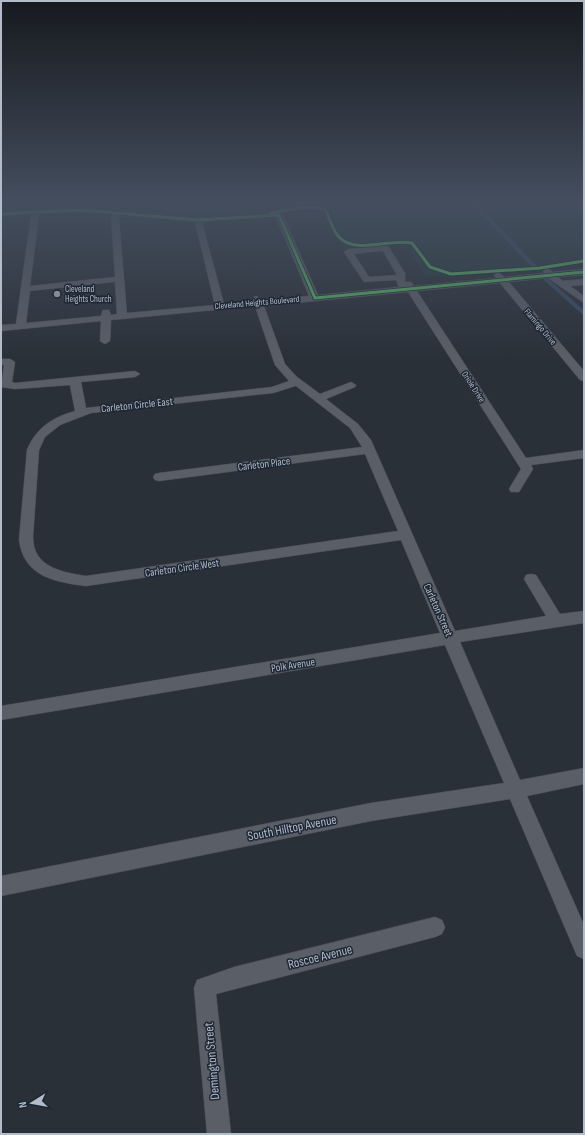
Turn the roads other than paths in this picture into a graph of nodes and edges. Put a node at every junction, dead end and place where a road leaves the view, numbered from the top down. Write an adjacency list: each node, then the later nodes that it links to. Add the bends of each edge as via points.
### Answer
1 (31, 255): 15 (street)
2 (118, 255): 11 (street)
3 (207, 255): 19 (street)
4 (296, 255): 16 (street)
5 (350, 255): 13 (street, via 367,280)
6 (389, 255): 13 (street)
7 (584, 267): 9 (street, Cleveland Heights Boulevard)
8 (584, 272): 9 (street, Cleveland Heights Boulevard)
9 (549, 273): 10 (street, Cleveland Heights Boulevard); 14 (street)
10 (499, 277): 13 (street, Cleveland Heights Boulevard); 28 (street, Flamingo Drive)
11 (119, 279): 15 (street); 20 (street)
12 (584, 282): 14 (street)
13 (405, 284): 16 (street, Cleveland Heights Boulevard); 37 (street, Oriole Drive)
14 (562, 284): 17 (street)
15 (25, 289): 23 (street)
16 (314, 296): 18 (street, Cleveland Heights Boulevard)
17 (584, 300)
18 (258, 301): 19 (street, Cleveland Heights Boulevard); 30 (street, Carleton Street, via 280,365)
19 (219, 304): 20 (street, Cleveland Heights Boulevard)
20 (121, 314): 21 (street, Cleveland Heights Boulevard)
21 (106, 315): 23 (street, Cleveland Heights Boulevard); 25 (street)
22 (1, 322): 23 (street, Cleveland Heights Boulevard)
23 (21, 323): 24 (street, Cleveland Heights Boulevard)
24 (1, 328)
25 (105, 341)
26 (1, 362): 31 (street, via 10,362)
27 (135, 374): 29 (street, via 82,378)
28 (584, 378)
29 (75, 381): 31 (street, via 15,386); 34 (street)
30 (297, 382): 33 (street, Carleton Street); 34 (street, Carleton Circle East, via 272,390)
31 (4, 384)
32 (351, 385): 33 (street)
33 (319, 398): 35 (street, Carleton Street, via 354,426)
34 (81, 412): 40 (street, Carleton Circle East, via 52,425 34,444)
35 (370, 450): 38 (street, Carleton Place); 41 (street, Carleton Street)
36 (584, 454): 37 (street)
37 (523, 462): 39 (street, via 527,469)
38 (159, 477)
39 (515, 489)
40 (30, 492): 41 (street, Carleton Circle West, via 26,540 30,558 50,574 86,581)
41 (406, 536): 45 (street, Carleton Street)
42 (531, 579): 44 (street)
43 (584, 617): 44 (street, Polk Avenue)
44 (556, 620): 45 (street, Polk Avenue)
45 (450, 638): 46 (street, Polk Avenue); 48 (street, Carleton Street)
46 (1, 713)
47 (584, 776): 48 (street, South Hilltop Avenue)
48 (515, 789): 49 (street, South Hilltop Avenue, via 371,812); 51 (street, Carleton Street)
49 (1, 886)
50 (435, 927): 52 (street, Roscoe Avenue, via 248,973)
51 (584, 949)
52 (205, 988): 53 (street, Demington Street)
53 (219, 1134)

